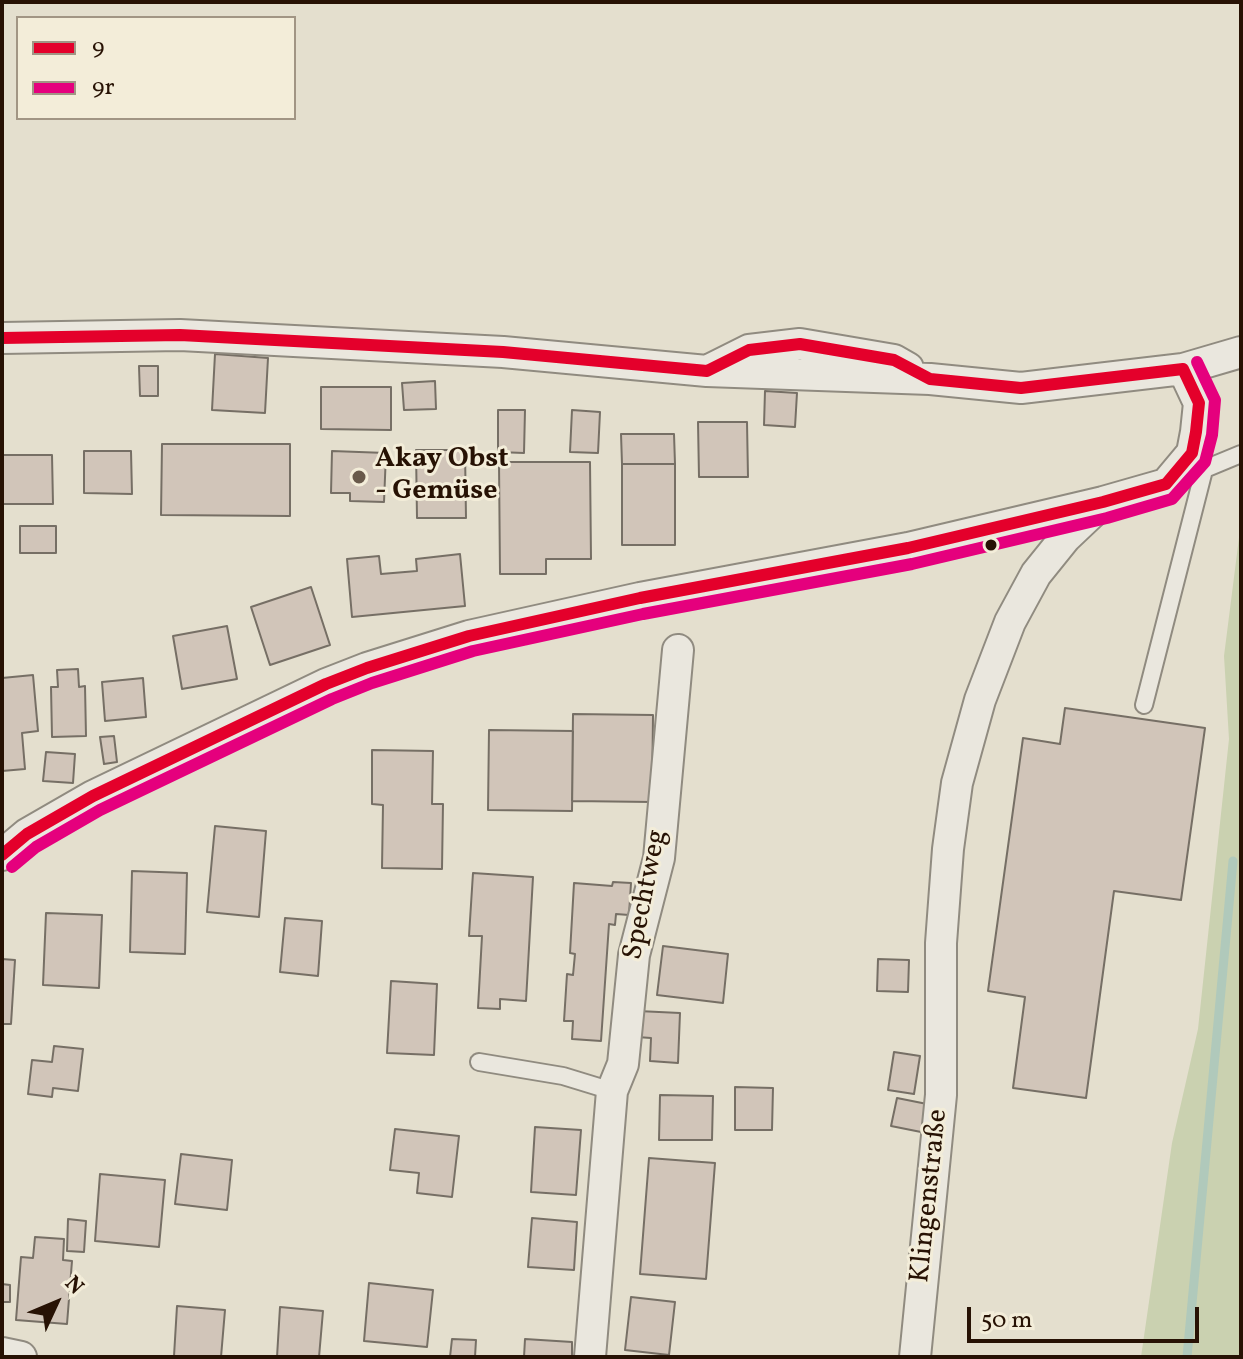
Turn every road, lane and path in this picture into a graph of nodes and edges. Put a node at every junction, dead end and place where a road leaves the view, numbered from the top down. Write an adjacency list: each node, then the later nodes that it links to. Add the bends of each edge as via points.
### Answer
1 (2, 338): 3 (street, via 180,335 1021,388)
2 (1241, 352): 3 (street)
3 (1183, 369): 6 (street, via 1199,403 1196,432 1192,453)
4 (1241, 454): 5 (lane)
5 (1204, 470): 6 (lane); 9 (lane)
6 (1166, 484): 7 (street)
7 (1103, 502): 10 (street, via 908,548 469,636 326,684); 17 (street, Klingenstraße, via 1036,574 1010,622 980,700 957,783 941,943 941,1095)
8 (678, 650): 13 (street, Spechtweg, via 659,858 634,955 623,1064)
9 (1144, 705)
10 (14, 835): 11 (street)
11 (2, 855)
12 (479, 1062): 13 (lane, via 563,1076)
13 (612, 1091): 16 (street, Spechtweg)
14 (2, 1353): 15 (street)
15 (21, 1357)
16 (590, 1357)
17 (915, 1357)

